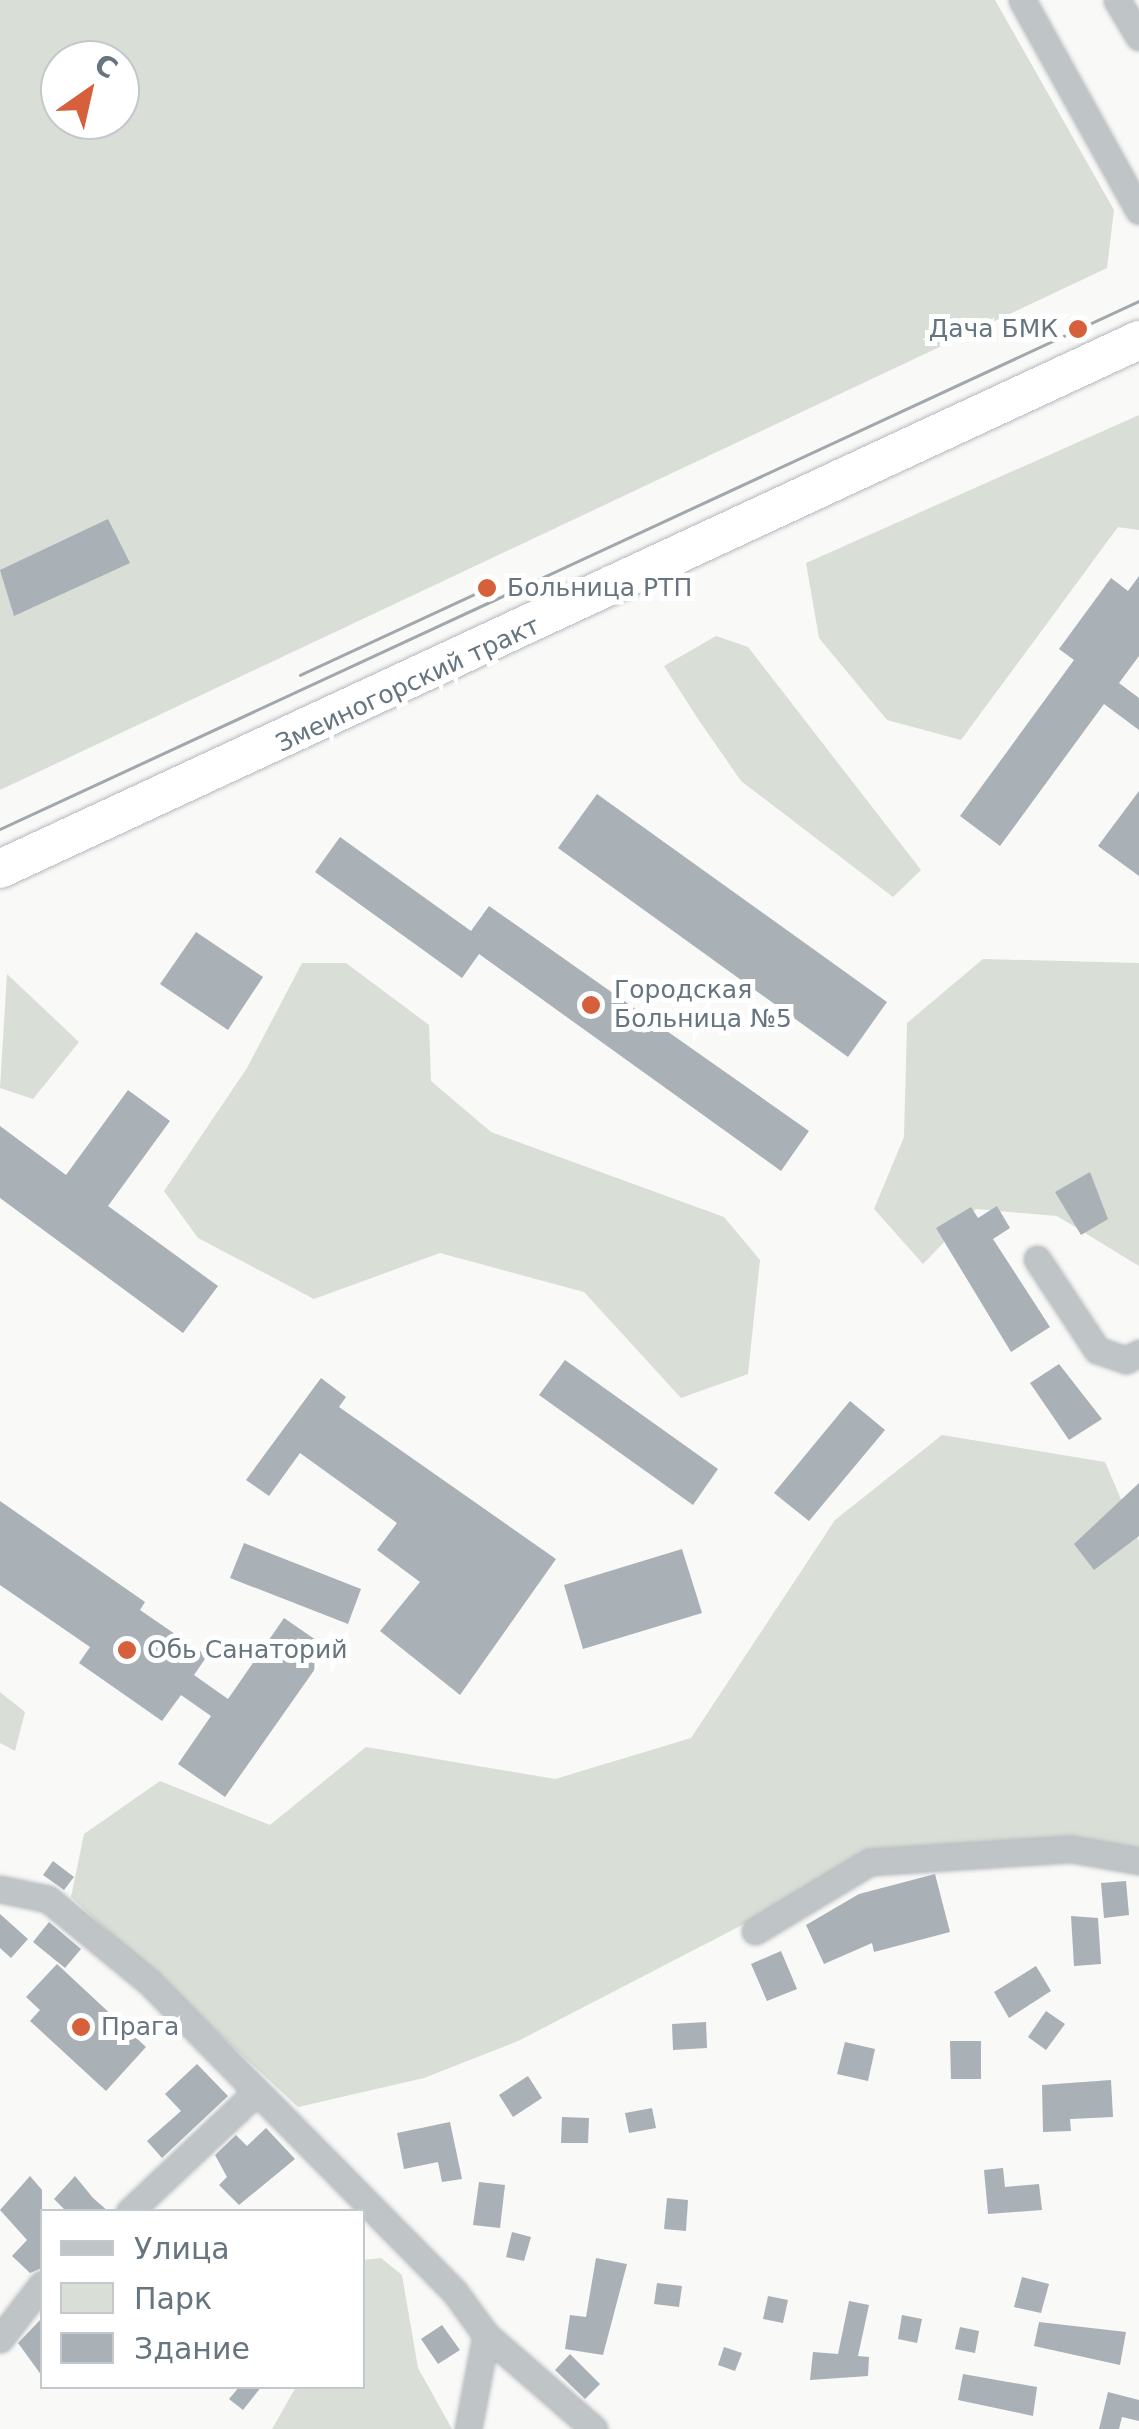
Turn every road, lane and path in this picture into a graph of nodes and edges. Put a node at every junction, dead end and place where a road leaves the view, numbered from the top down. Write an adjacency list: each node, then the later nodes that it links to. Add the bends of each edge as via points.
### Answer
1 (1022, 0): 4 (street)
2 (1118, 0): 3 (street)
3 (1139, 37)
4 (1139, 211)
5 (1139, 340): 6 (highway, Змеиногорский тракт)
6 (0, 869)
7 (1037, 1259): 8 (street, via 1097,1350 1126,1360)
8 (1139, 1353)
9 (1139, 1861): 11 (street, via 1072,1849 870,1862)
10 (0, 1889): 12 (street, via 48,1899 149,1982)
11 (755, 1931)
12 (254, 2094): 13 (street); 15 (street, via 454,2291)
13 (132, 2209)
14 (40, 2287): 16 (street)
15 (486, 2335): 17 (street); 18 (street)
16 (0, 2339)
17 (468, 2429)
18 (594, 2429)

